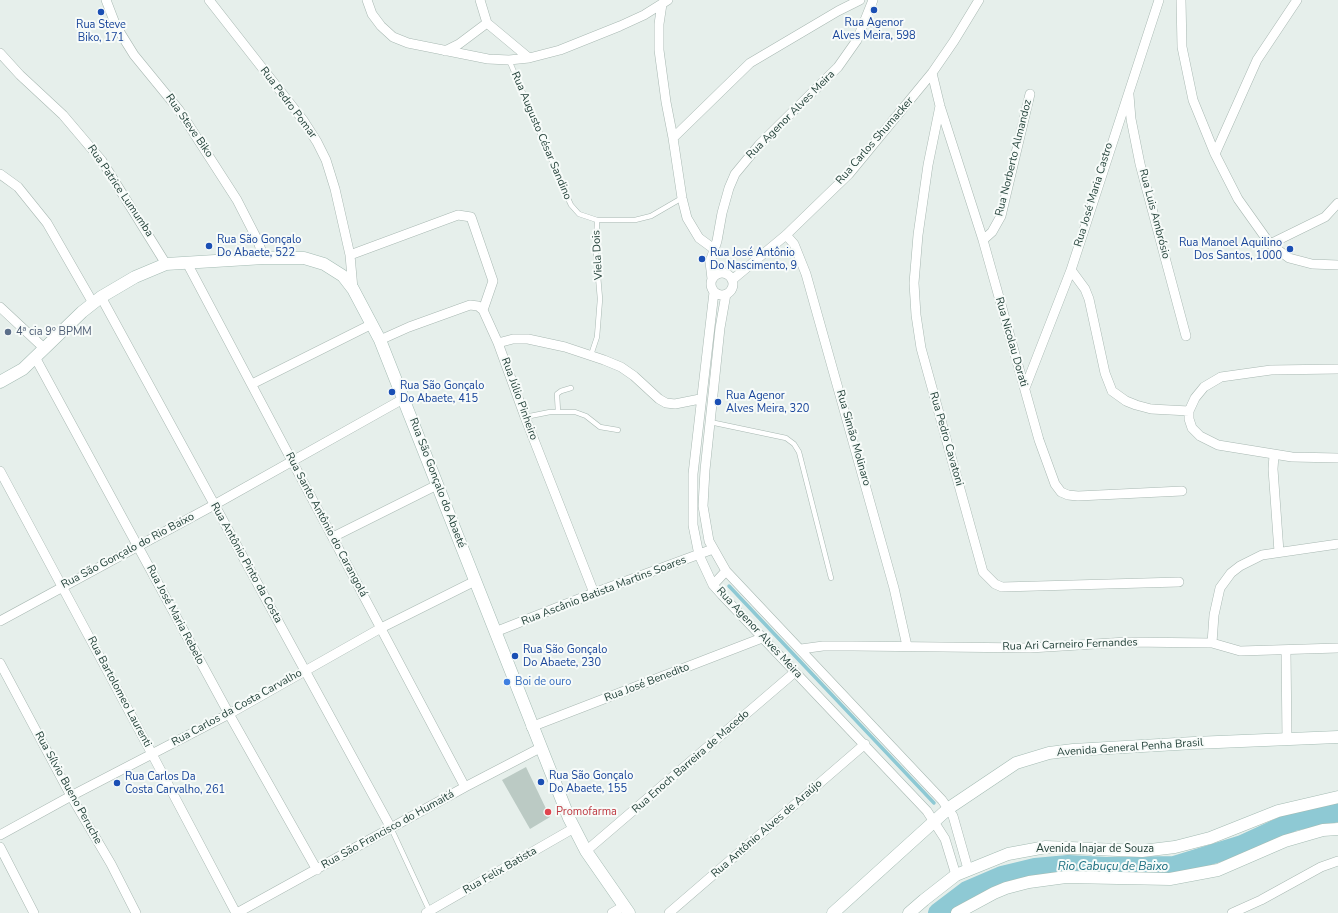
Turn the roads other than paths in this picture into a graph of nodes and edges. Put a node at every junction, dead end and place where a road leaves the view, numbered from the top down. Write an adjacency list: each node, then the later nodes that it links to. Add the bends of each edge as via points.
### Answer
1 (106, 0): 32 (street, Rua Steve Biko, via 116,26 134,55 179,110 237,200)
2 (209, 0): 31 (street, Rua Pedro Pomar, via 303,120 317,142 335,189)
3 (366, 0): 13 (street, via 372,14 393,37)
4 (480, 0): 12 (street)
5 (860, 0): 21 (street, via 750,64)
6 (873, 0): 30 (street, Rua Agenor Alves Meira, via 857,40 838,67 759,145 735,174 722,213)
7 (979, 0): 17 (street, Rua Carlos Shumacker)
8 (1159, 0): 18 (street, Rua José Maria Castro)
9 (1181, 0): 22 (street, via 1182,47 1188,82)
10 (1297, 0): 22 (street, via 1257,60)
11 (665, 2): 15 (street, via 620,26 560,50); 21 (street, via 659,24 659,50)
12 (487, 23): 13 (street, via 460,44); 15 (street)
13 (445, 51): 16 (street)
14 (0, 53): 34 (street, Rua Patrice Lumumba, via 63,115 102,161)
15 (529, 58): 16 (street)
16 (509, 60): 26 (lane, Rua Augusto César Sandino, via 571,205 579,214)
17 (932, 72): 20 (street, Rua Nicolau Dorati); 27 (street, Rua Carlos Shumacker, via 849,174)
18 (1128, 91): 36 (street, Rua José Maria Castro); 46 (street, Rua Luis Ambrósio, via 1140,164)
19 (1030, 94): 28 (street, Rua Norberto Almandoz, via 1000,216 992,232)
20 (940, 106): 28 (street, Rua Nicolau Dorati); 80 (street, Rua Pedro Cavatoni, via 918,235 914,283 916,315 925,363 984,572 1002,587)
21 (673, 138): 24 (street)
22 (1214, 154): 29 (street, via 1238,199)
23 (0, 174): 42 (street, Rua Antônio Pinto da Costa, via 18,187 47,223)
24 (682, 198): 26 (lane, Viela Dois, via 643,219); 30 (street, via 692,228)
25 (1338, 203): 29 (street, via 1325,217)
26 (597, 220): 50 (lane, Viela Dois, via 596,253 600,299 597,337)
27 (786, 235): 38 (street, Rua Carlos Shumacker); 89 (street, Rua Simão Molinaro, via 794,244 806,274 894,588)
28 (983, 240): 56 (street, Rua Nicolau Dorati)
29 (1270, 244): 35 (street, via 1289,258 1301,262)
30 (714, 253): 37 (street, Rua Agenor Alves Meira, via 710,266)
31 (350, 255): 39 (street, Rua Pedro Pomar); 44 (street, via 458,215 471,217 493,281)
32 (264, 258): 33 (street, Rua São Gonçalo do Abaeté); 39 (street, Rua São Gonçalo do Abaeté, via 292,257 314,260 335,270)
33 (187, 263): 34 (street, Rua São Gonçalo do Abaeté); 54 (street, Rua Santo Antônio do Carangolá)
34 (166, 264): 42 (street, Rua São Gonçalo do Abaeté, via 135,277)
35 (1338, 265)
36 (1071, 270): 56 (street, Rua José Maria Castro); 59 (street, via 1089,299 1112,391 1126,401 1151,409)
37 (716, 276): 38 (street, via 727,275); 40 (street, via 711,286)
38 (732, 280): 41 (street, via 732,287)
39 (353, 289): 45 (street, Rua São Gonçalo do Abaeté)
40 (714, 292): 41 (street); 58 (street, Rua Agenor Alves Meira)
41 (726, 294): 62 (street, Rua Agenor Alves Meira)
42 (97, 300): 49 (street, Rua São Gonçalo do Abaeté); 70 (street, Rua Antônio Pinto da Costa)
43 (0, 307): 49 (street)
44 (483, 310): 47 (street, via 470,305); 48 (street, Rua Júlio Pinheiro)
45 (372, 324): 47 (street, Rua São Gonçalo do Abaeté); 54 (street)
46 (1186, 336)
47 (380, 340): 57 (street, Rua São Gonçalo do Abaeté)
48 (498, 343): 50 (street, via 528,339); 61 (street, Rua Júlio Pinheiro)
49 (45, 349): 51 (street, Rua São Gonçalo do Abaeté)
50 (591, 355): 58 (street, via 621,367 666,403 675,404)
51 (36, 358): 53 (street, Rua São Gonçalo do Abaeté, via 24,369); 73 (street, Rua José Maria Rebelo)
52 (1338, 369): 59 (street, via 1271,370 1221,377 1204,387)
53 (2, 379)
54 (252, 384): 66 (street, Rua Santo Antônio do Carangolá)
55 (571, 388): 60 (lane, via 557,394)
56 (1025, 388): 69 (street, Rua Nicolau Dorati, via 1048,470 1061,492 1068,495 1100,496)
57 (403, 399): 66 (street, Rua São Gonçalo do Rio Baixo); 68 (street, Rua São Gonçalo do Abaeté)
58 (700, 399): 76 (street, Rua Agenor Alves Meira, via 692,511)
59 (1189, 411): 64 (street, via 1192,428 1208,442)
60 (558, 412): 61 (lane); 63 (lane, via 581,413 600,427)
61 (525, 417): 83 (street, Rua Júlio Pinheiro)
62 (710, 422): 74 (street, Rua Agenor Alves Meira, via 704,506 705,525); 78 (lane, via 786,438 794,444 799,452)
63 (618, 430)
64 (1274, 455): 65 (street); 75 (street)
65 (1338, 458)
66 (292, 460): 70 (street, Rua São Gonçalo do Rio Baixo); 71 (street, Rua Santo Antônio do Carangolá)
67 (0, 471): 82 (street, Rua Bartolomeo Laurenti)
68 (437, 484): 71 (street); 79 (street, Rua São Gonçalo do Abaeté)
69 (1182, 491)
70 (214, 505): 73 (street, Rua São Gonçalo do Rio Baixo); 94 (street, Rua Antônio Pinto da Costa)
71 (332, 537): 85 (street, Rua Santo Antônio do Carangolá)
72 (1338, 544): 75 (street)
73 (138, 547): 82 (street, Rua São Gonçalo do Rio Baixo); 96 (street, Rua José Maria Rebelo)
74 (713, 549): 76 (street, Rua Ascânio Batista Martins Soares); 77 (street, Rua Agenor Alves Meira)
75 (1279, 552): 88 (street, via 1250,560 1226,579 1217,599)
76 (700, 555): 81 (street, Rua Agenor Alves Meira); 83 (street, Rua Ascânio Batista Martins Soares)
77 (726, 571): 81 (street); 91 (street, Rua Agenor Alves Meira)
78 (831, 578)
79 (475, 580): 85 (street, Rua Carlos da Costa Carvalho); 86 (street, Rua São Gonçalo do Abaeté)
80 (1179, 582)
81 (713, 585): 87 (street, Rua Agenor Alves Meira)
82 (62, 586): 84 (street, Rua São Gonçalo do Rio Baixo); 102 (street, Rua Bartolomeo Laurenti)
83 (594, 593): 86 (street, Rua Ascânio Batista Martins Soares)
84 (0, 621)
85 (381, 628): 94 (street, Rua Carlos da Costa Carvalho); 103 (street, Rua Santo Antônio do Carangolá)
86 (495, 632): 97 (street, Rua São Gonçalo do Abaeté)
87 (762, 638): 95 (street, Rua Agenor Alves Meira); 97 (street, Rua José Benedito)
88 (1212, 643): 89 (street, Rua Ari Carneiro Fernandes, via 1127,642 1030,648); 92 (street, Rua Ari Carneiro Fernandes, via 1240,651)
89 (907, 646): 91 (street, Rua Ari Carneiro Fernandes, via 836,646)
90 (1338, 648): 92 (street, Rua Ari Carneiro Fernandes)
91 (801, 649): 106 (street, Rua Agenor Alves Meira)
92 (1286, 650): 99 (street)
93 (0, 664): 104 (street, Rua Sílvio Bueno Peruche)
94 (305, 671): 96 (street, Rua Carlos da Costa Carvalho); 108 (street, Rua Antônio Pinto da Costa)
95 (795, 672): 100 (street, Rua Agenor Alves Meira); 113 (street, Rua Enoch Barreira de Macedo)
96 (229, 714): 102 (street, Rua Carlos da Costa Carvalho); 116 (street, Rua José Maria Rebelo)
97 (532, 727): 101 (street, Rua São Gonçalo do Abaeté)
98 (1338, 737): 99 (street, Avenida General Penha Brasil)
99 (1287, 740): 106 (street, Avenida General Penha Brasil, via 1186,743 1049,754 1016,763)
100 (866, 744): 107 (street, Rua Agenor Alves Meira, via 928,811); 124 (street, Rua Antônio Alves de Araújo)
101 (540, 748): 103 (street, Rua São Francisco do Humaitá); 109 (street, Rua São Gonçalo do Abaeté)
102 (152, 754): 104 (street, Rua Carlos da Costa Carvalho); 122 (street, Rua Bartolomeo Laurenti)
103 (465, 786): 108 (street, Rua São Francisco do Humaitá)
104 (71, 796): 111 (street, Rua Carlos da Costa Carvalho); 121 (street, Rua Sílvio Bueno Peruche)
105 (1338, 797): 115 (street, Avenida Inajar de Souza, via 1278,811 1210,838 1175,847 1142,851 1046,847 1008,854)
106 (949, 808): 107 (street, Avenida General Penha Brasil); 115 (street, Rua Agenor Alves Meira)
107 (934, 822): 117 (street, Rua Agenor Alves Meira, via 945,838); 125 (street, Avenida General Penha Brasil)
108 (391, 828): 116 (street, Rua São Francisco do Humaitá); 119 (lane)
109 (574, 828): 113 (street, Rua São Gonçalo do Abaeté); 119 (street, Rua Felix Batista)
110 (1338, 828): 127 (street, via 1285,841 1218,870 1170,879 1145,880 1096,876 1029,882 994,893)
111 (0, 835)
112 (0, 847): 120 (street)
113 (586, 851): 118 (street, Rua São Gonçalo do Abaeté)
114 (1338, 861): 128 (street, via 1321,867)
115 (968, 869): 117 (street, Avenida Inajar de Souza)
116 (317, 870): 122 (street, Rua São Francisco do Humaitá)
117 (956, 875): 126 (street, Avenida Inajar de Souza)
118 (626, 910): 123 (street)
119 (429, 912)
120 (34, 913)
121 (136, 913)
122 (236, 913)
123 (612, 913)
124 (669, 913)
125 (833, 913)
126 (910, 913)
127 (957, 913)
128 (1232, 913)

